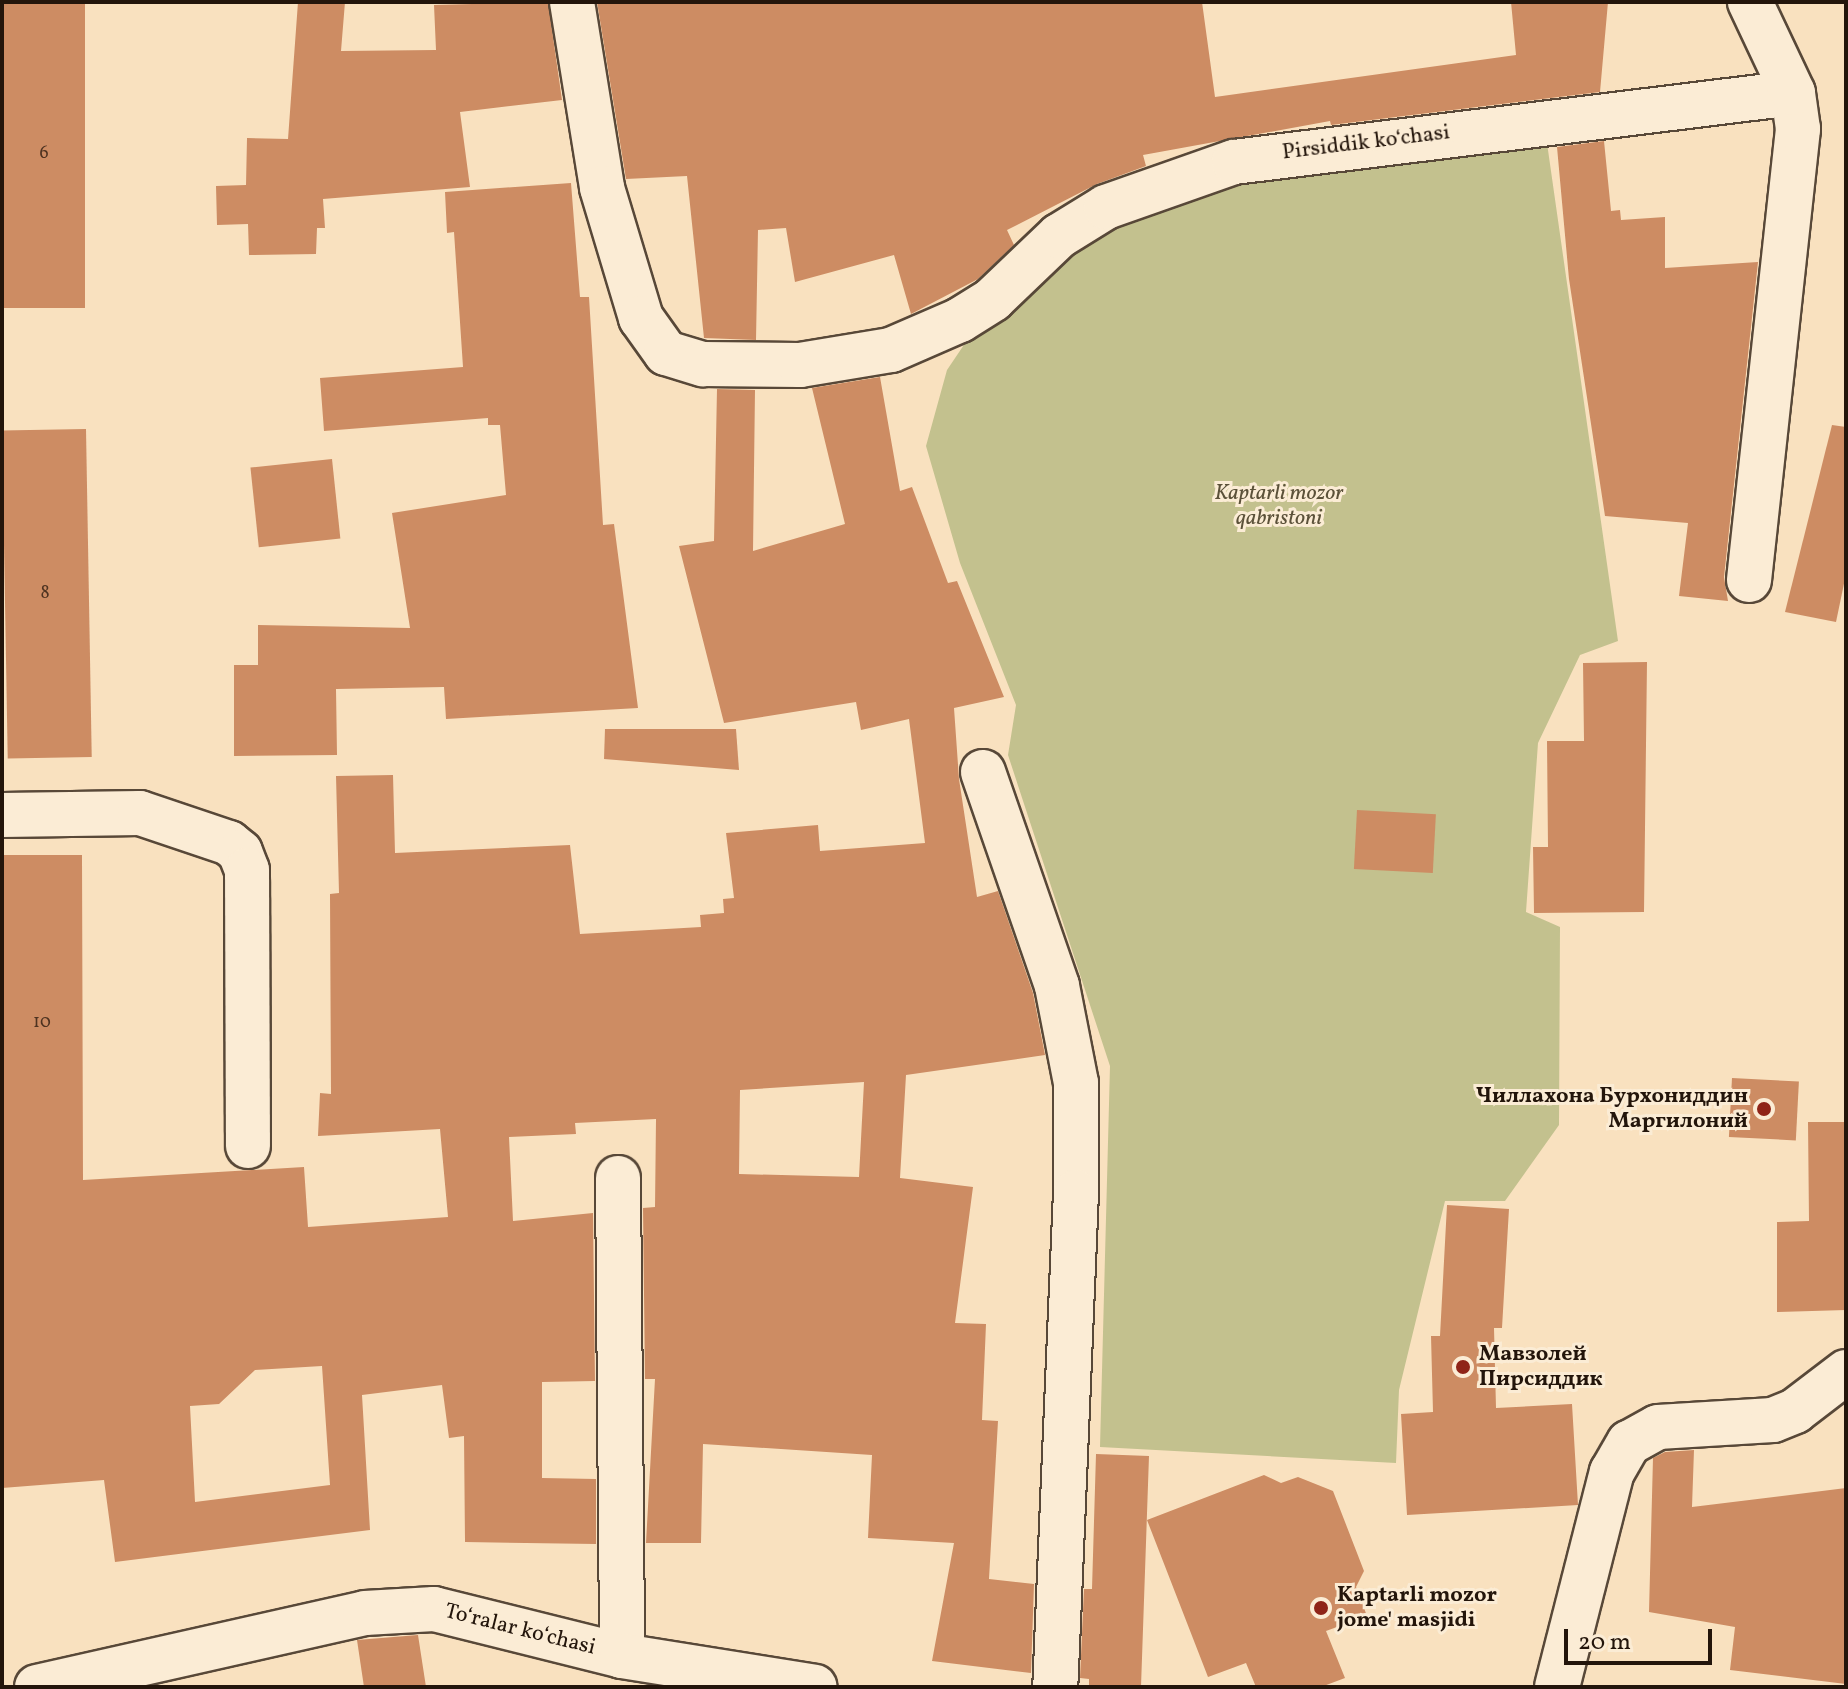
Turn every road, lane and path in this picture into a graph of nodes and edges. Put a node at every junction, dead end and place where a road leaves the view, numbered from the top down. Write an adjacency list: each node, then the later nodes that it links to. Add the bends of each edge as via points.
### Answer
1 (572, 2): 3 (street, Pirsiddik koʻchasi, via 602,188 621,261 653,340 679,361 703,364 800,365 891,350 960,320 993,299 1059,236 1106,207 1234,162)
2 (1750, 2): 3 (street)
3 (1793, 93): 4 (street, via 1797,175)
4 (1749, 580)
5 (983, 772): 13 (street, via 1057,986 1076,1083)
6 (2, 815): 7 (street, via 140,813 229,843 240,852 247,870)
7 (248, 1146)
8 (618, 1178): 10 (street)
9 (1846, 1372): 14 (street, via 1795,1411 1773,1420 1658,1427 1621,1452)
10 (622, 1656): 11 (street, Toʻralar koʻchasi, via 434,1609 323,1622); 12 (street, Toʻralar koʻchasi)
11 (37, 1687)
12 (815, 1687)
13 (1055, 1687)
14 (1557, 1687)

